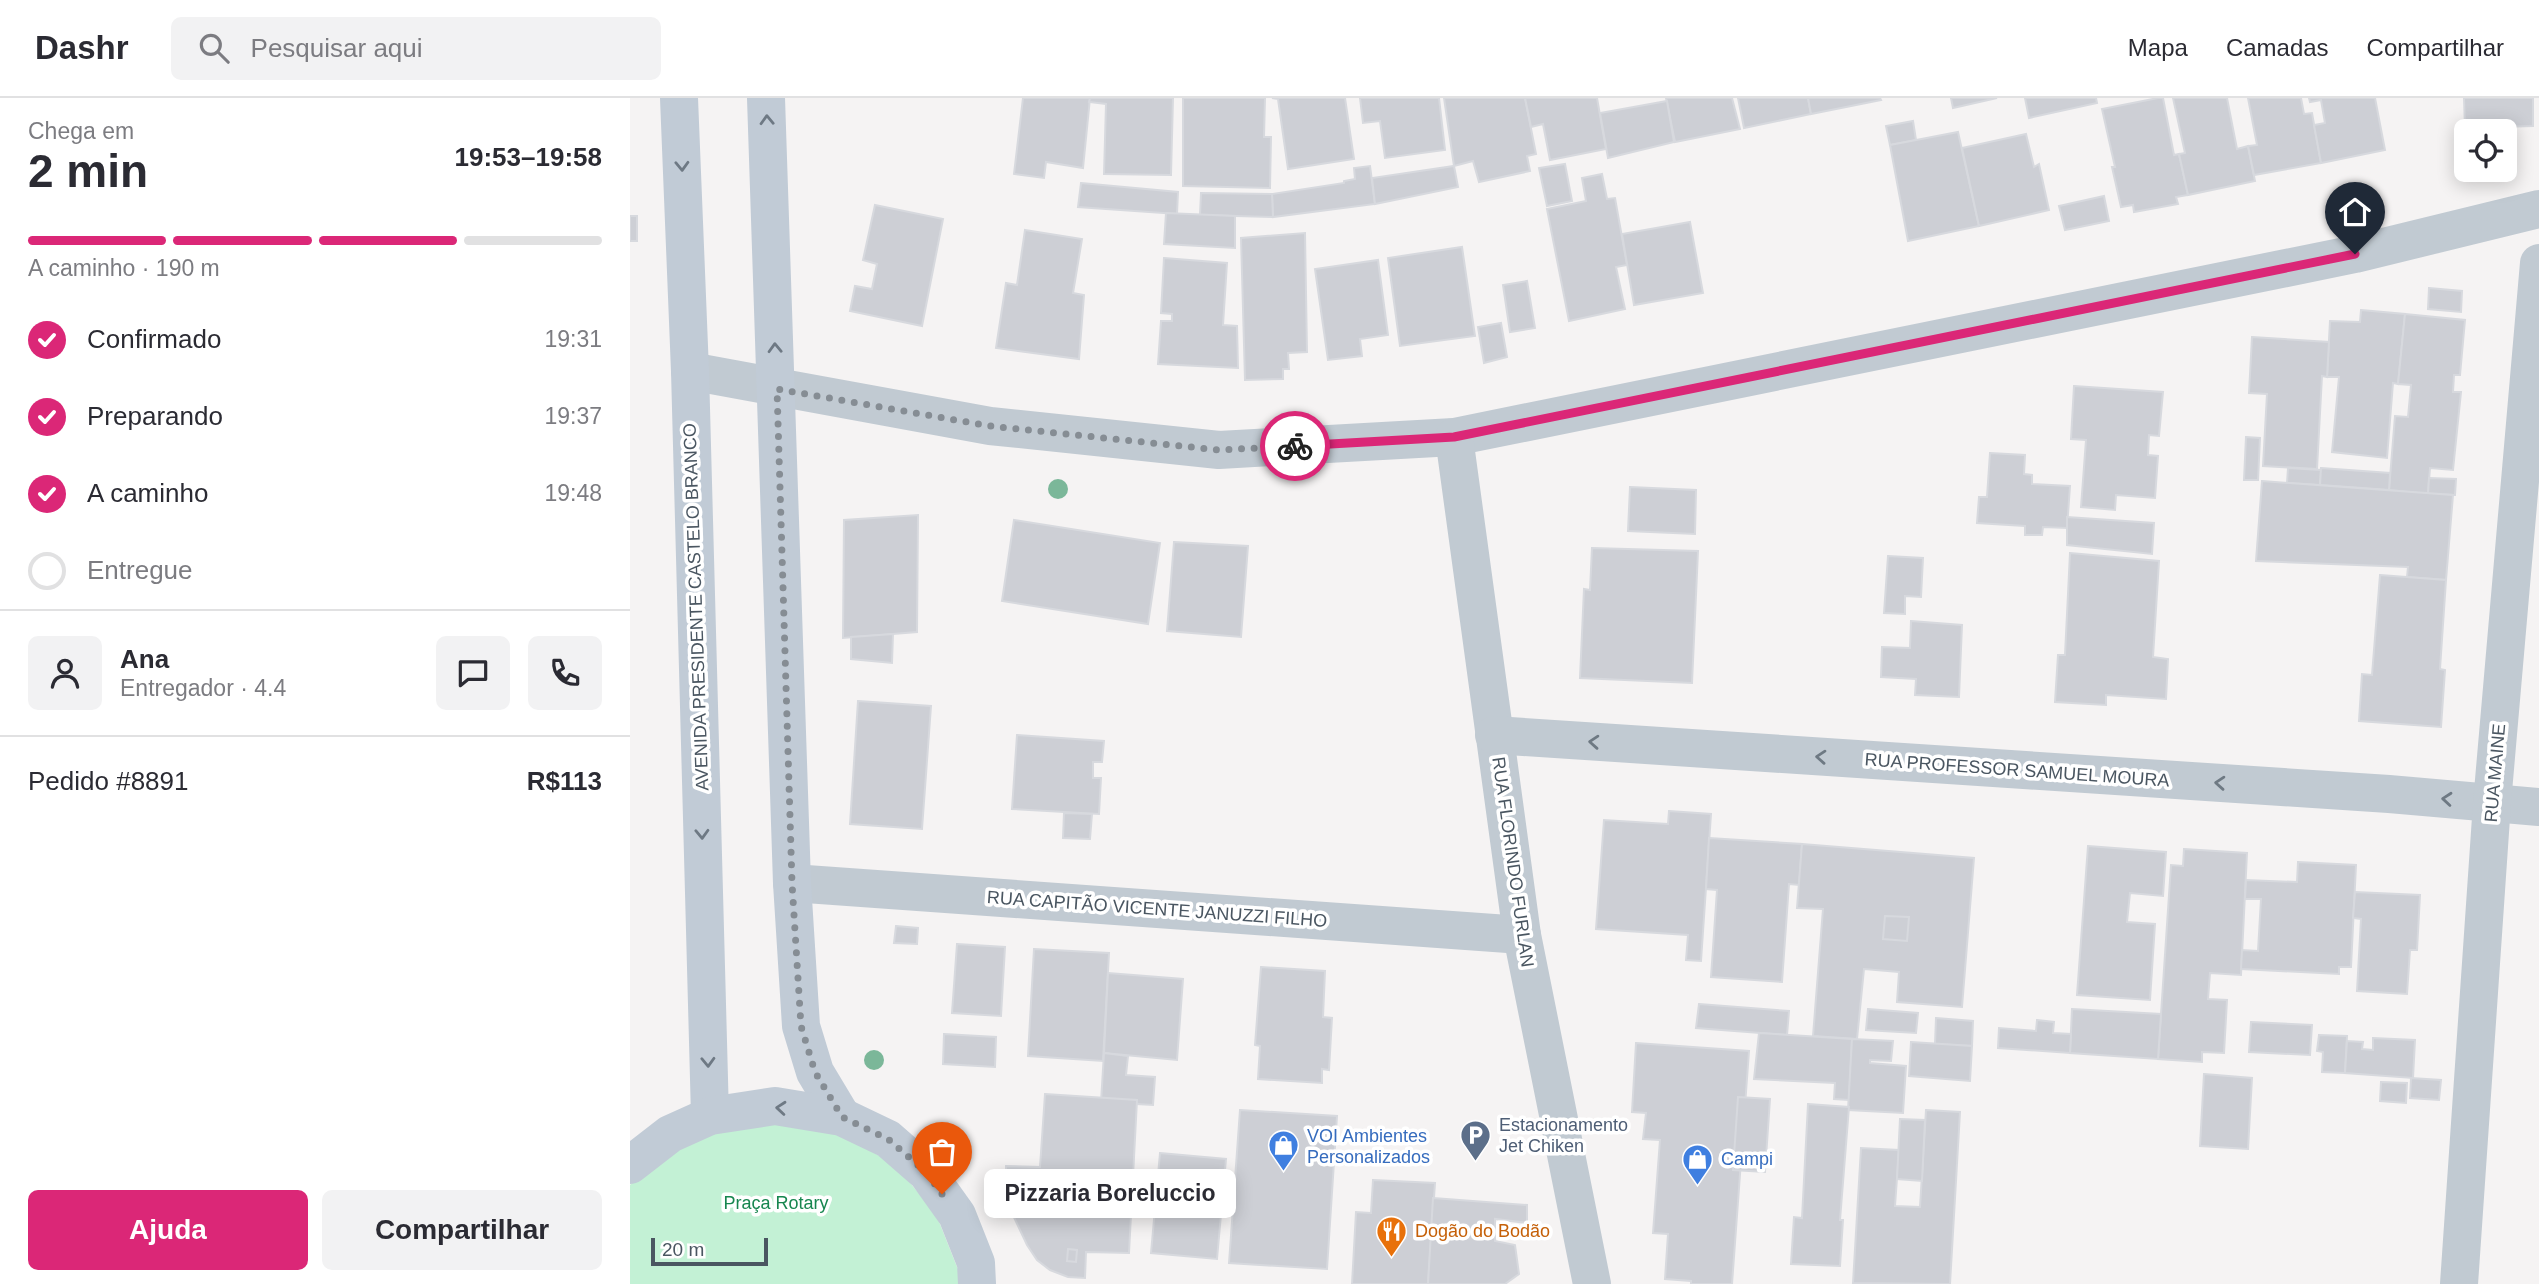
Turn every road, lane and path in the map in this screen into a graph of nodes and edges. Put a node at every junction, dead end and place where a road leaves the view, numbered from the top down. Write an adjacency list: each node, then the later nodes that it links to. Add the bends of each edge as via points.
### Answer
1 (679, 98): 5 (main road, AVENIDA PRESIDENTE CASTELO BRANCO, one-way to 5)
2 (766, 98): 6 (main road, one-way to 2)
3 (2539, 209): 7 (street, via 2355,254)
4 (2539, 263): 9 (street, RUA MAINE)
5 (690, 371): 6 (street); 13 (main road, AVENIDA PRESIDENTE CASTELO BRANCO, one-way to 13)
6 (777, 389): 7 (street, via 990,426 1219,450); 11 (main road)
7 (1454, 437): 8 (street, RUA FLORINDO FURLAN)
8 (1494, 735): 9 (street, RUA PROFESSOR SAMUEL MOURA, one-way to 8); 12 (street, RUA FLORINDO FURLAN)
9 (2493, 803): 10 (street, RUA PROFESSOR SAMUEL MOURA); 18 (street, RUA MAINE)
10 (2539, 807)
11 (792, 883): 12 (street, RUA CAPITÃO VICENTE JANUZZI FILHO); 14 (main road, via 801,1026 815,1072)
12 (1522, 935): 17 (street, RUA FLORINDO FURLAN)
13 (710, 1116): 14 (main road, one-way to 13, via 775,1106); 15 (main road, via 670,1134)
14 (842, 1117): 16 (main road, via 888,1139 927,1173 957,1215)
15 (630, 1165)
16 (984, 1277)
17 (1592, 1284)
18 (2459, 1284)

